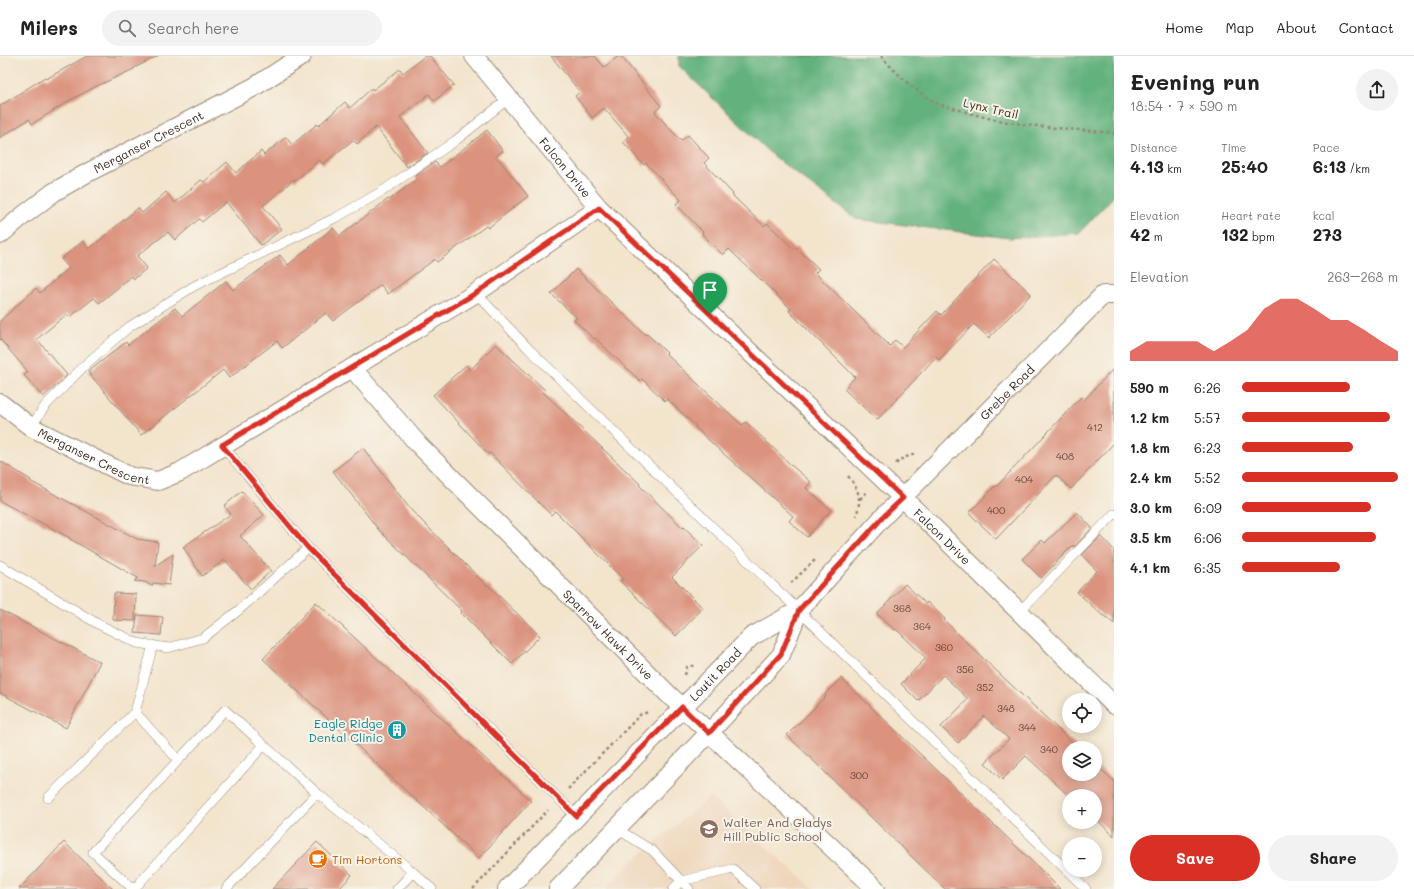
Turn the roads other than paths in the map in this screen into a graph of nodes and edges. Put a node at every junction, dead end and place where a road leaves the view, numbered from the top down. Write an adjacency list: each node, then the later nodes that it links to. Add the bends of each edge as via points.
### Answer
1 (302, 56): 5 (street, Merganser Crescent, via 254,87 74,181 42,201)
2 (474, 56): 3 (street, Falcon Drive)
3 (508, 99): 4 (street, Falcon Drive); 10 (lane, via 381,192 338,216 194,286 129,327 87,363 45,406)
4 (599, 208): 6 (street, Merganser Crescent); 12 (street, Falcon Drive)
5 (0, 235)
6 (476, 293): 8 (street, Merganser Crescent); 16 (lane, via 527,347)
7 (1114, 296): 12 (street, Grebe Road, via 1103,295)
8 (352, 368): 11 (street, Merganser Crescent); 20 (street, Sparrow Hawk Drive, via 418,444)
9 (0, 403): 10 (street, Merganser Crescent)
10 (31, 426): 11 (street, Merganser Crescent, via 129,476 158,481 180,472)
11 (222, 445): 14 (lane)
12 (903, 498): 16 (street, Loutit Road); 17 (street, Falcon Drive)
13 (1114, 514): 17 (lane)
14 (308, 548): 18 (lane, via 239,610 203,638 168,648); 27 (lane)
15 (0, 565): 18 (lane, via 98,624 136,643)
16 (799, 610): 20 (street, Loutit Road, via 751,637); 22 (street, Loutit Road, via 781,654); 41 (lane)
17 (1020, 612): 19 (street, Falcon Drive)
18 (153, 646): 21 (lane)
19 (1114, 705)
20 (682, 707): 22 (street, Sparrow Hawk Drive); 27 (street, Loutit Road)
21 (135, 712): 24 (lane); 26 (lane)
22 (709, 733): 28 (street, Loutit Road); 40 (street, Sparrow Hawk Drive)
23 (264, 745): 24 (lane, via 225,710); 25 (lane); 31 (lane)
24 (178, 760): 31 (lane, via 93,852)
25 (317, 793): 29 (lane); 32 (lane)
26 (48, 798)
27 (576, 816): 35 (street, Loutit Road)
28 (617, 829): 30 (lane, via 652,851); 36 (street, Loutit Road)
29 (413, 872): 33 (lane); 34 (lane)
30 (681, 881): 37 (lane); 38 (lane); 39 (lane, via 733,869)
31 (134, 889)
32 (226, 889)
33 (397, 889)
34 (432, 889)
35 (507, 889)
36 (558, 889)
37 (673, 889)
38 (689, 889)
39 (755, 889)
40 (876, 889)
41 (1086, 889)

